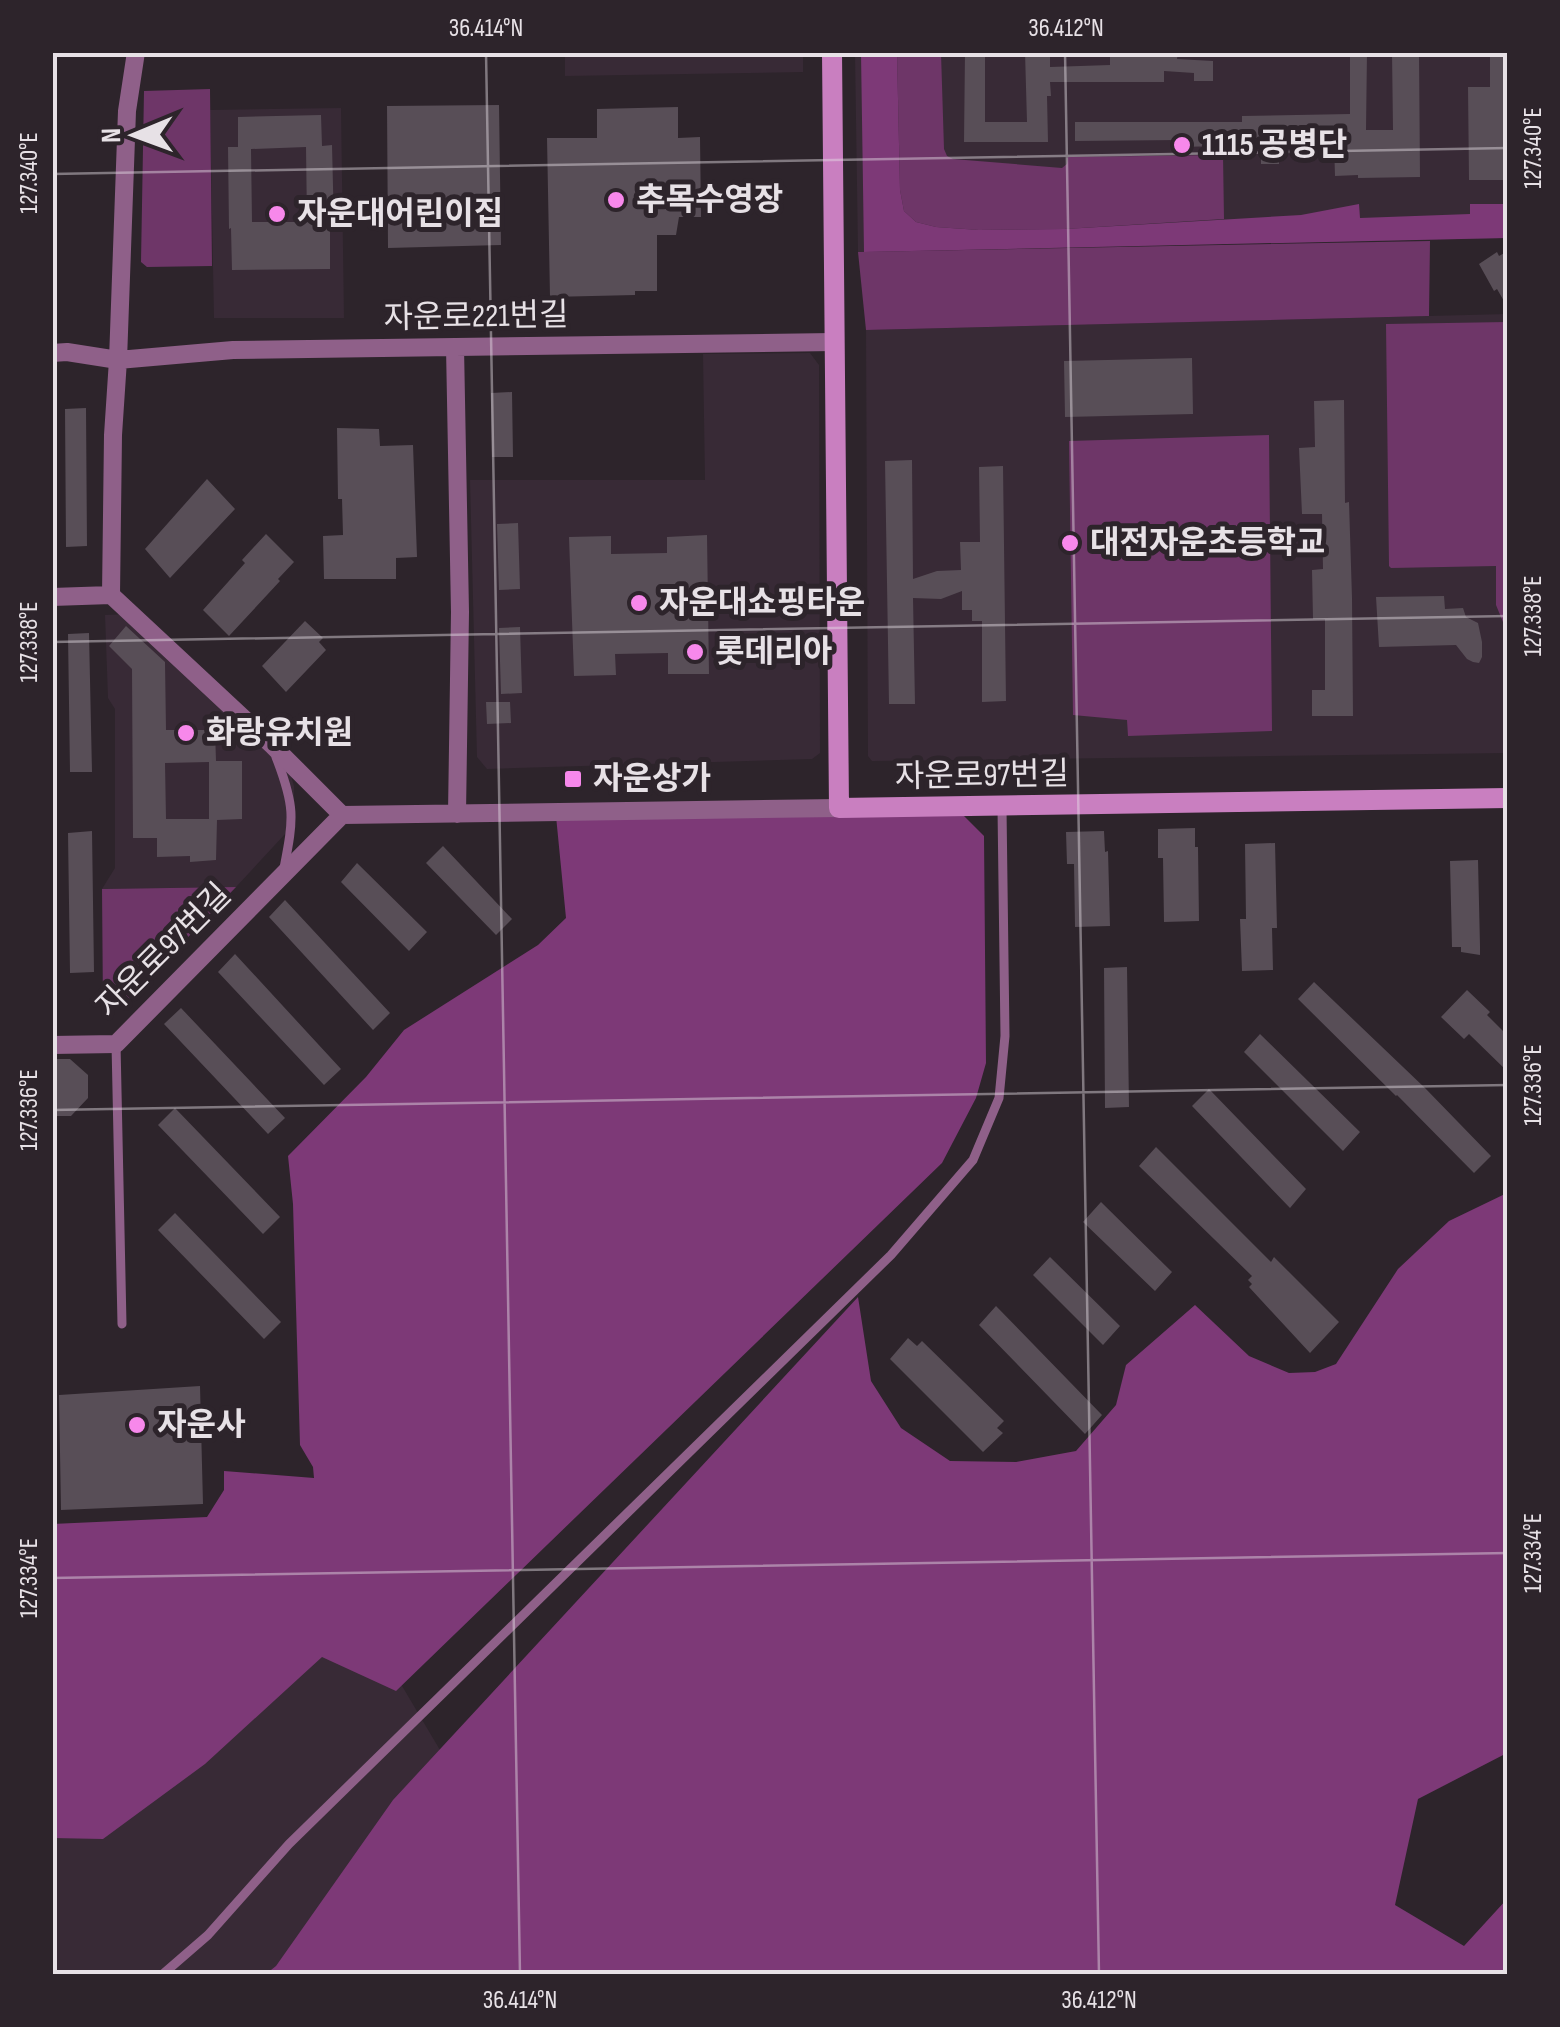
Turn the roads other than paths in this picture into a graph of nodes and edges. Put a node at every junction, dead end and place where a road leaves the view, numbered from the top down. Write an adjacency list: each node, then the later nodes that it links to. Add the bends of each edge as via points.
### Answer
1 (136, 52): 6 (street)
2 (832, 52): 3 (street)
3 (834, 342): 4 (street, 자운로221번길); 12 (street)
4 (455, 348): 6 (street, 자운로221번길, via 233,350); 13 (street)
5 (52, 352): 6 (street, 자운로221번길)
6 (118, 360): 7 (street)
7 (111, 595): 8 (street); 9 (street)
8 (52, 597)
9 (272, 745): 14 (street); 15 (lane, via 290,792 293,823)
10 (1508, 798): 11 (street, 자운로97번길)
11 (1002, 806): 12 (street, 자운로97번길); 19 (lane, via 1005,1036 998,1098 973,1160 891,1255)
12 (838, 808): 13 (street, 자운로97번길)
13 (456, 814): 14 (street, 자운로97번길)
14 (342, 815): 15 (street, 자운로97번길)
15 (283, 875): 16 (street, 자운로97번길)
16 (116, 1044): 17 (street, 자운로97번길); 18 (lane)
17 (52, 1045)
18 (122, 1324)
19 (164, 1974)

